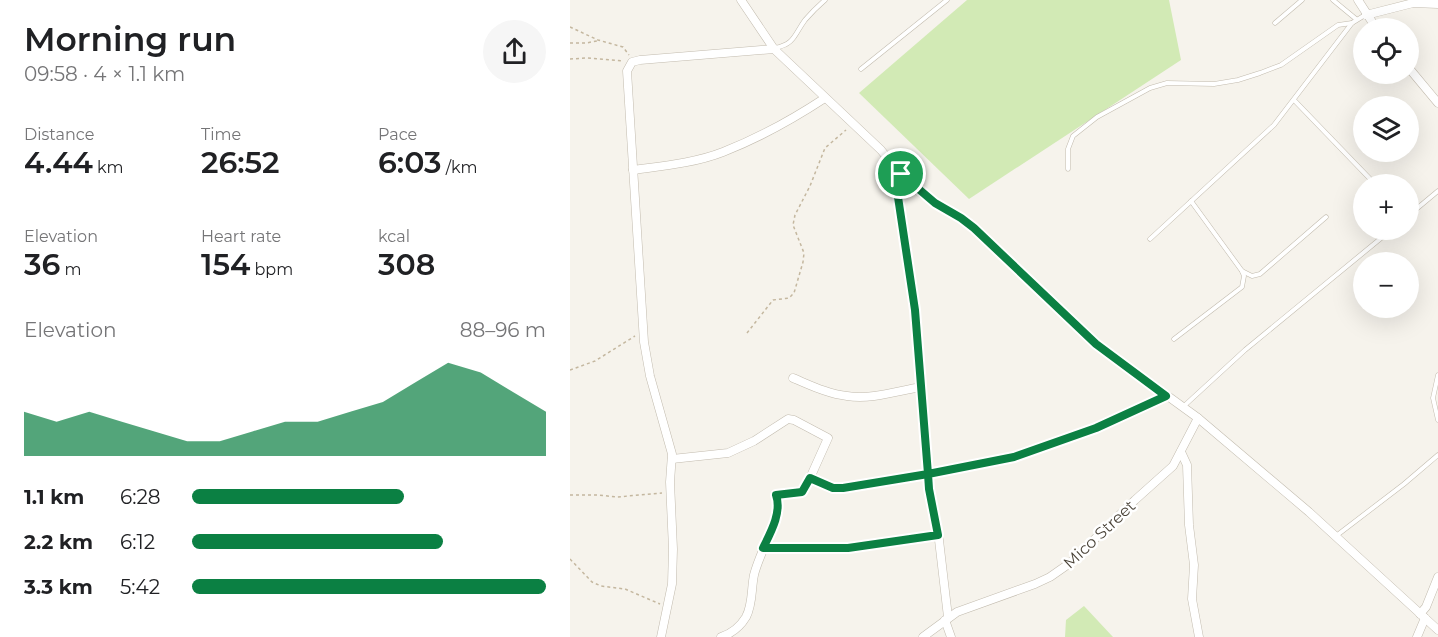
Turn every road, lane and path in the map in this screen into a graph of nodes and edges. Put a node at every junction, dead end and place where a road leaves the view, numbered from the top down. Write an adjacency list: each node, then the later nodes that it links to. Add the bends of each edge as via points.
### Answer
1 (741, 0): 17 (street)
2 (825, 0): 17 (lane, via 804,21 795,38)
3 (947, 0): 20 (lane)
4 (1302, 0): 12 (lane)
5 (1333, 0): 9 (lane)
6 (1359, 0): 8 (street)
7 (1438, 4): 8 (street, via 1413,3)
8 (1366, 15): 10 (lane); 11 (street)
9 (1355, 18)
10 (1358, 18)
11 (1368, 18)
12 (1275, 23)
13 (1352, 23): 23 (lane); 26 (lane, via 1338,26 1281,65 1260,73 1214,84 1167,83 1150,88 1097,117 1073,136)
14 (570, 27): 15 (path)
15 (598, 40): 16 (path); 19 (path, via 623,47)
16 (570, 43)
17 (774, 49): 19 (street); 22 (street)
18 (570, 59): 19 (path)
19 (632, 62): 27 (street, via 627,84)
20 (861, 69)
21 (1419, 80): 24 (street)
22 (825, 98): 25 (street); 27 (street, via 790,121 723,152)
23 (1294, 99): 29 (lane); 31 (lane, via 1274,125)
24 (1438, 103)
25 (850, 121): 28 (street); 38 (path, via 844,132 825,148 795,215 793,225 804,253 794,293 789,298 772,300)
26 (1068, 169)
27 (633, 170): 37 (street)
28 (901, 174): 43 (street, via 898,197 915,310); 44 (street, via 935,203 974,228 1096,344)
29 (1365, 174)
30 (1438, 191): 32 (lane)
31 (1191, 201): 34 (lane); 36 (lane)
32 (1419, 207)
33 (1326, 217): 36 (lane, via 1260,274)
34 (1150, 239)
35 (1379, 240): 45 (lane, via 1253,343)
36 (1242, 271): 39 (lane, via 1242,287)
37 (643, 329): 40 (path, via 595,362); 50 (street, via 650,376)
38 (747, 333)
39 (1174, 339)
40 (570, 370)
41 (1438, 375): 47 (lane, via 1433,398)
42 (793, 378): 43 (street, via 848,397)
43 (921, 387): 51 (street)
44 (1166, 396): 45 (street); 51 (street, via 1096,428 1014,457)
45 (1184, 406): 46 (street)
46 (1197, 418): 48 (street, Mico Street); 56 (street)
47 (1438, 420)
48 (1181, 452): 62 (street, Mico Street, via 1173,466 1070,563 1042,580); 68 (street, via 1187,465 1192,599)
49 (1438, 456): 56 (lane)
50 (672, 459): 52 (street, via 728,453 788,419 828,438); 53 (street)
51 (928, 474): 52 (street, via 843,488); 55 (street)
52 (810, 478): 57 (street, via 802,492 776,495 776,518)
53 (670, 493): 54 (path); 60 (street, via 673,549)
54 (570, 495)
55 (938, 535): 57 (street, via 848,548); 62 (street)
56 (1335, 536): 61 (street)
57 (763, 548): 65 (street, via 746,616 736,630)
58 (570, 558): 60 (path, via 592,582 625,589)
59 (1438, 577): 61 (street)
60 (667, 608): 64 (street)
61 (1422, 616): 63 (street); 69 (street)
62 (947, 618): 66 (street, Mico Street); 67 (street)
63 (1438, 630)
64 (661, 637)
65 (721, 637)
66 (923, 637)
67 (951, 637)
68 (1199, 637)
69 (1417, 637)

